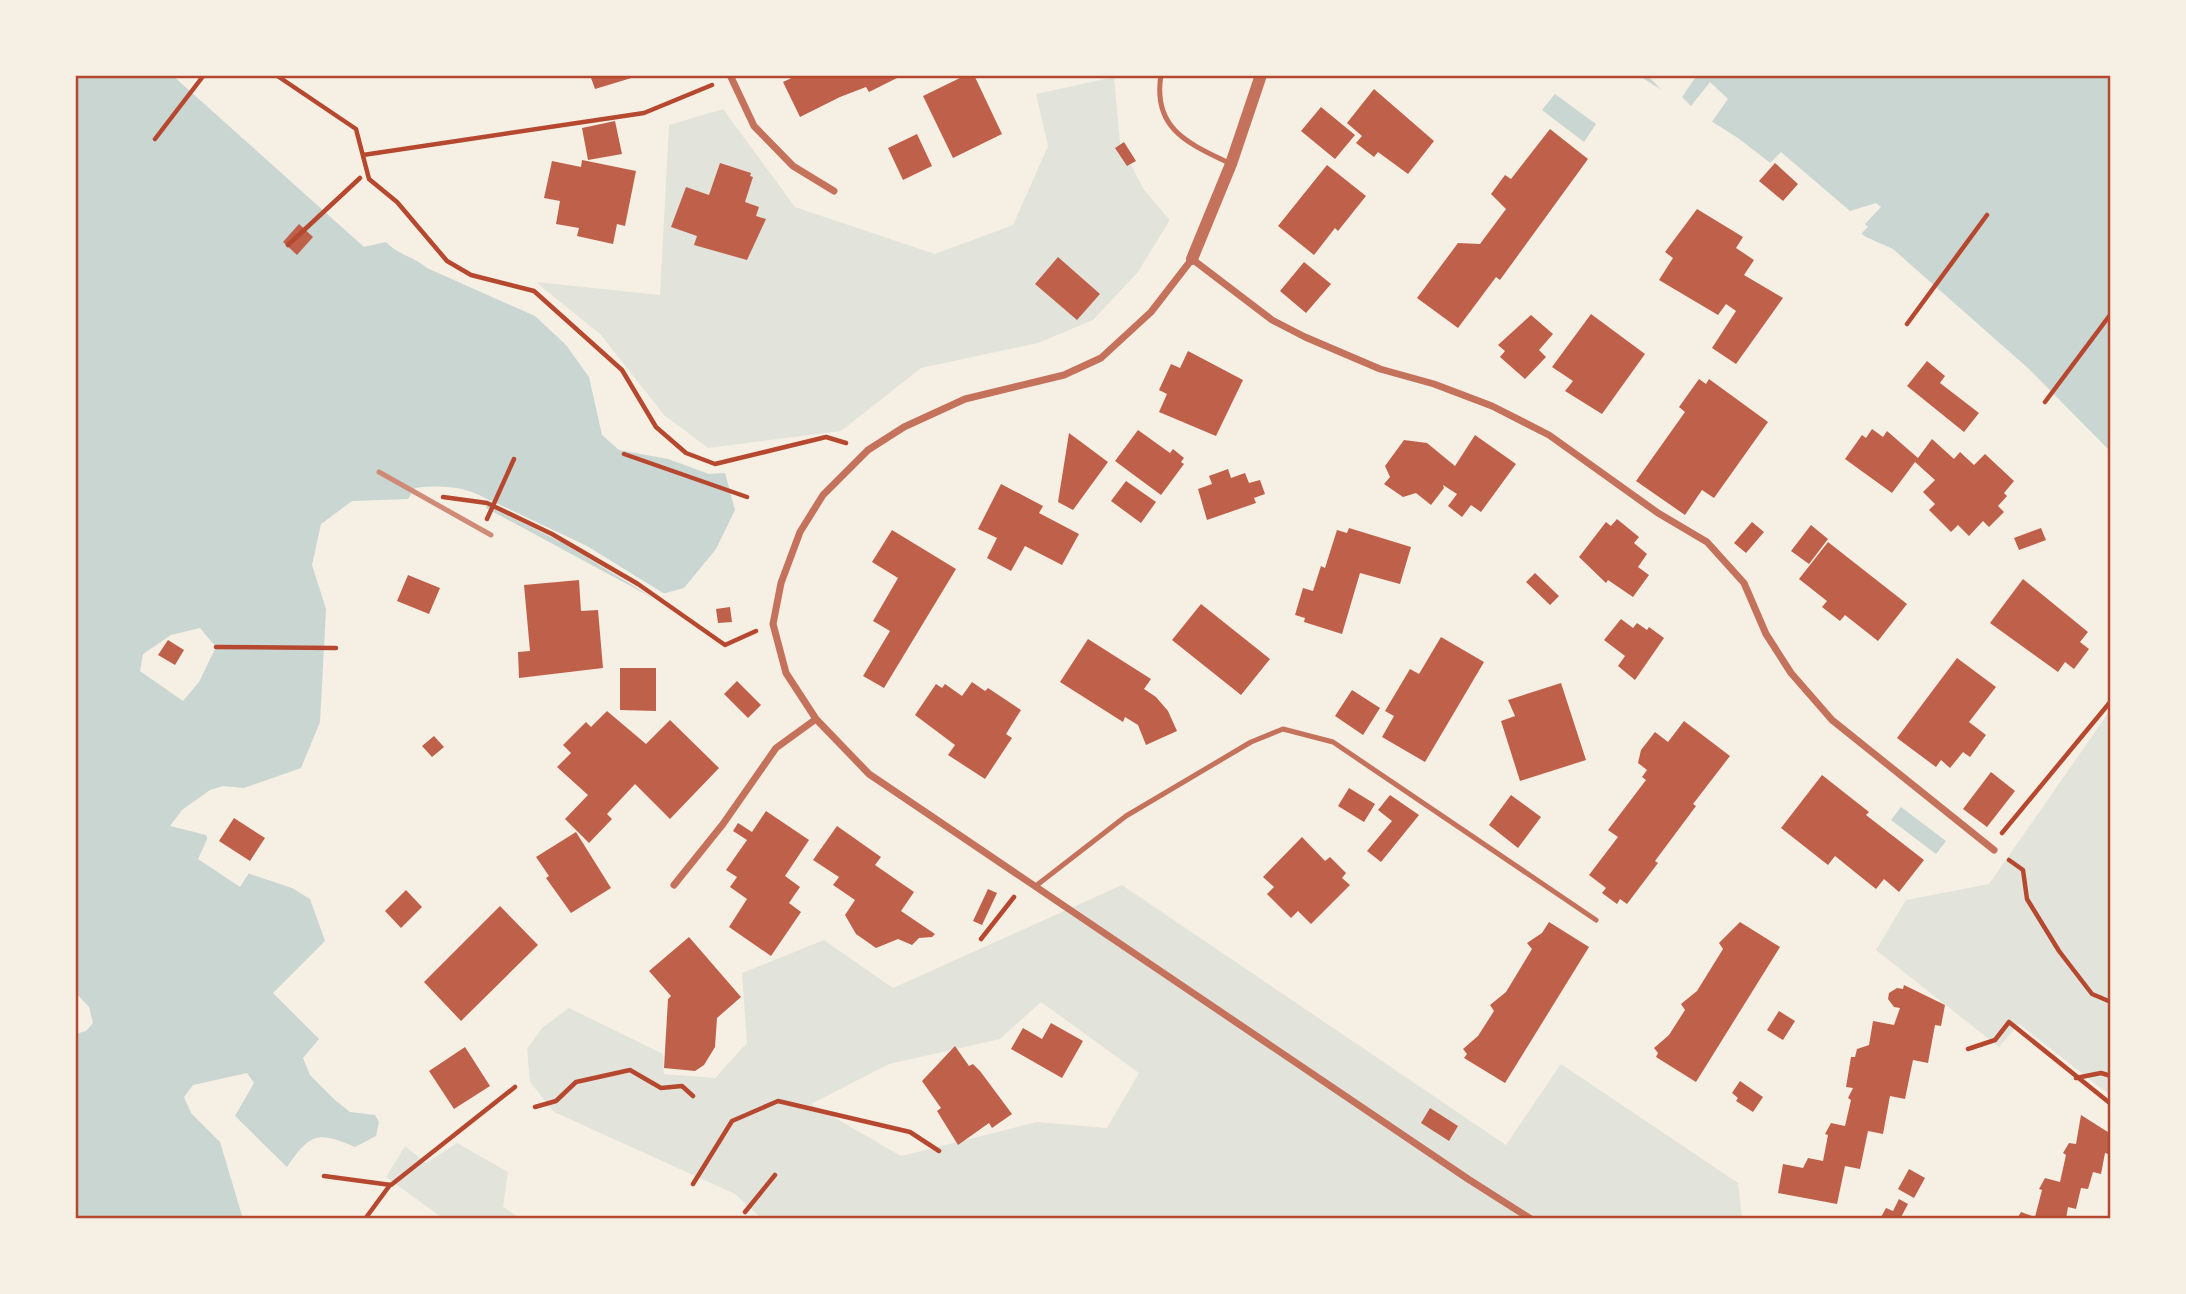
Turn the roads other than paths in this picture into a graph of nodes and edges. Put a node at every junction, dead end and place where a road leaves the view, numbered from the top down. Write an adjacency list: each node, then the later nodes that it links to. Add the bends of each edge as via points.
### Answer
1 (1161, 75): 4 (lane, via 1159,96 1165,117 1178,135)
2 (1261, 75): 4 (street)
3 (730, 77): 5 (street, via 754,126 793,166)
4 (1231, 164): 6 (street)
5 (834, 191)
6 (1192, 259): 7 (street, via 1151,312 1101,358 1064,375 965,399 904,426 868,450 823,495 800,532 781,583 773,624 786,673); 8 (street, via 1272,320 1306,337 1380,369 1492,406 1549,435 1707,542 1744,583 1766,634 1791,673 1832,720)
7 (816, 719): 9 (street, via 776,748); 10 (street, via 869,774)
8 (1992, 848)
9 (674, 885)
10 (1037, 885): 11 (lane, via 1126,816 1251,742 1283,729 1333,742); 12 (street, via 1156,970)
11 (1596, 920)
12 (1531, 1219)

